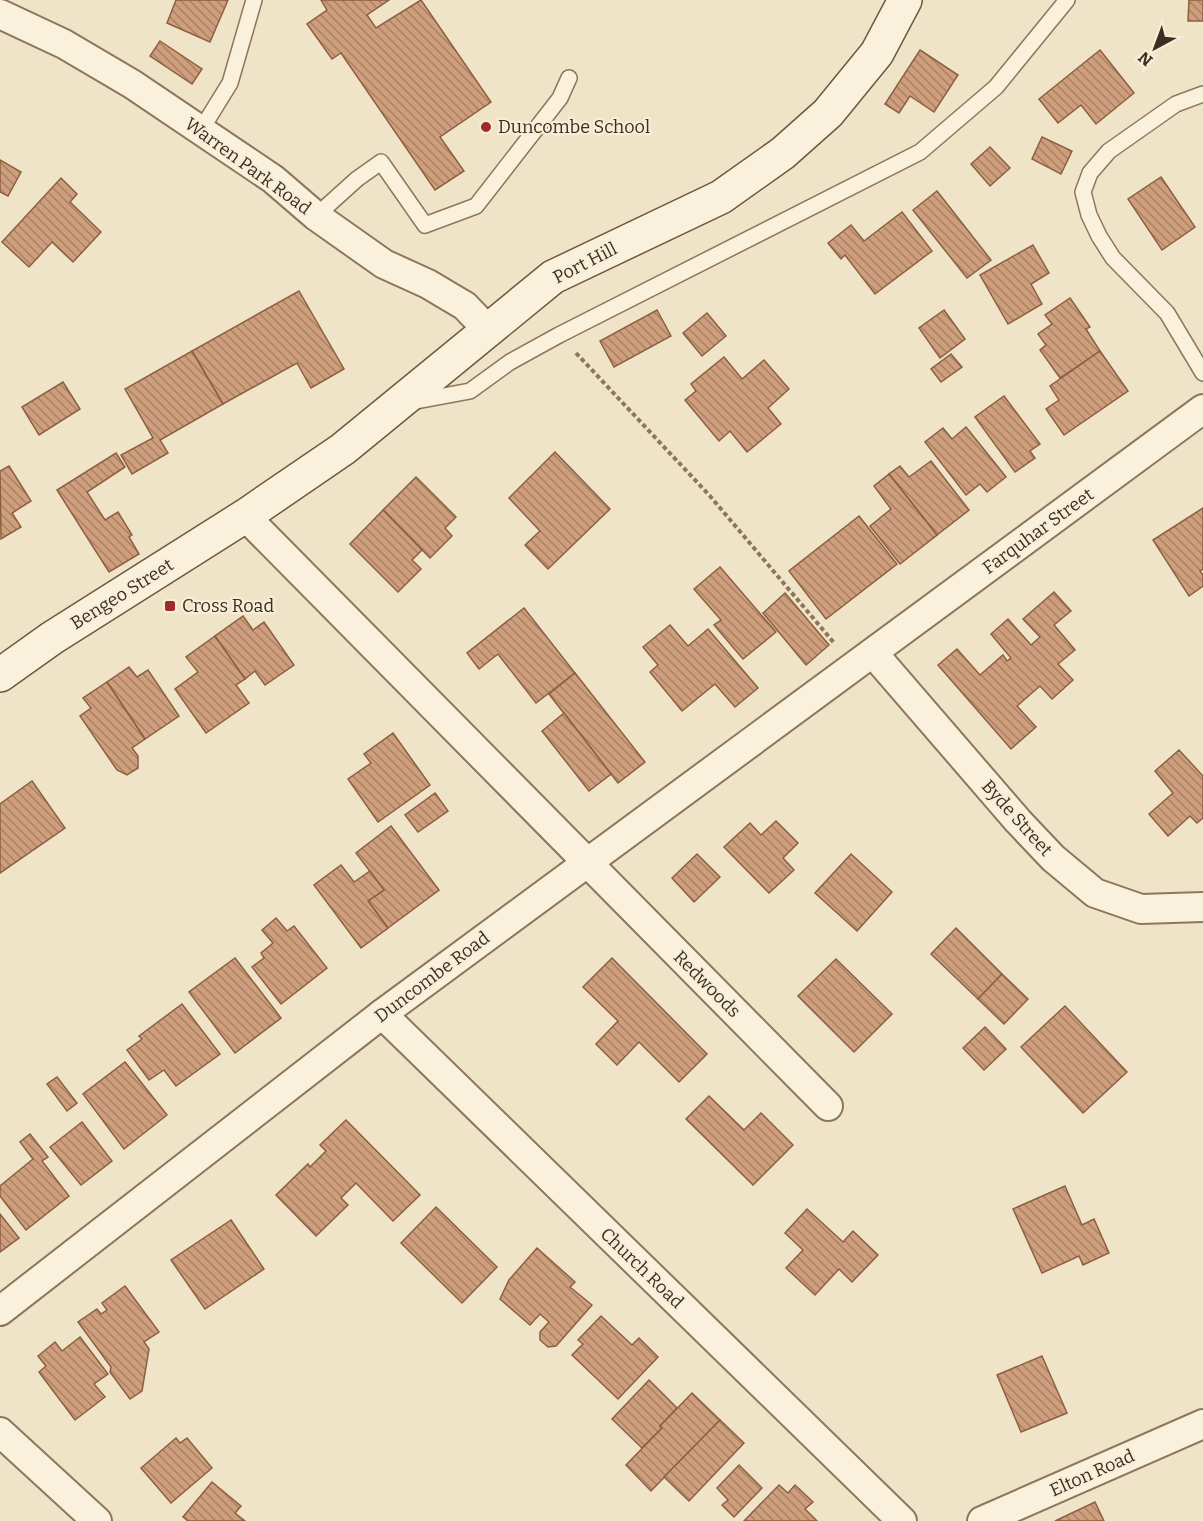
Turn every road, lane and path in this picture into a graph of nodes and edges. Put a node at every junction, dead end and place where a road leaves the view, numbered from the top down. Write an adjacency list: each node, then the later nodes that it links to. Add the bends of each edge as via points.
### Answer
1 (254, 0): 7 (lane, via 230,83)
2 (905, 0): 9 (main road, Port Hill, via 870,62 828,113 783,153 721,197 553,277)
3 (1067, 0): 10 (lane, via 996,87 921,152)
4 (0, 14): 7 (street, Warren Park Road, via 64,44)
5 (569, 78): 8 (lane, via 560,98 476,206 425,225 381,162)
6 (1203, 94): 11 (lane, via 1176,104 1109,151 1090,173 1083,192 1094,226 1113,258 1167,313)
7 (201, 130): 8 (street, Warren Park Road, via 273,180)
8 (316, 216): 9 (street, Warren Park Road, via 384,264 465,306)
9 (487, 329): 12 (main road, Port Hill)
10 (559, 335): 12 (lane, via 510,362 470,391); 15 (path)
11 (1203, 373)
12 (398, 404): 14 (main road, Port Hill, via 344,449)
13 (1203, 409): 15 (street, Farquhar Street)
14 (245, 516): 16 (main road, Bengeo Street); 17 (street)
15 (864, 660): 17 (street, Duncombe Road); 18 (street, Byde Street, via 1053,858 1095,893 1141,909)
16 (0, 675)
17 (586, 863): 19 (street, Duncombe Road); 20 (street, Redwoods)
18 (1203, 907)
19 (382, 1014): 21 (street, Duncombe Road); 25 (street, Church Road)
20 (828, 1106)
21 (0, 1311)
22 (1203, 1424): 26 (street, Elton Road)
23 (0, 1432): 24 (street)
24 (97, 1521)
25 (902, 1521)
26 (981, 1521)

